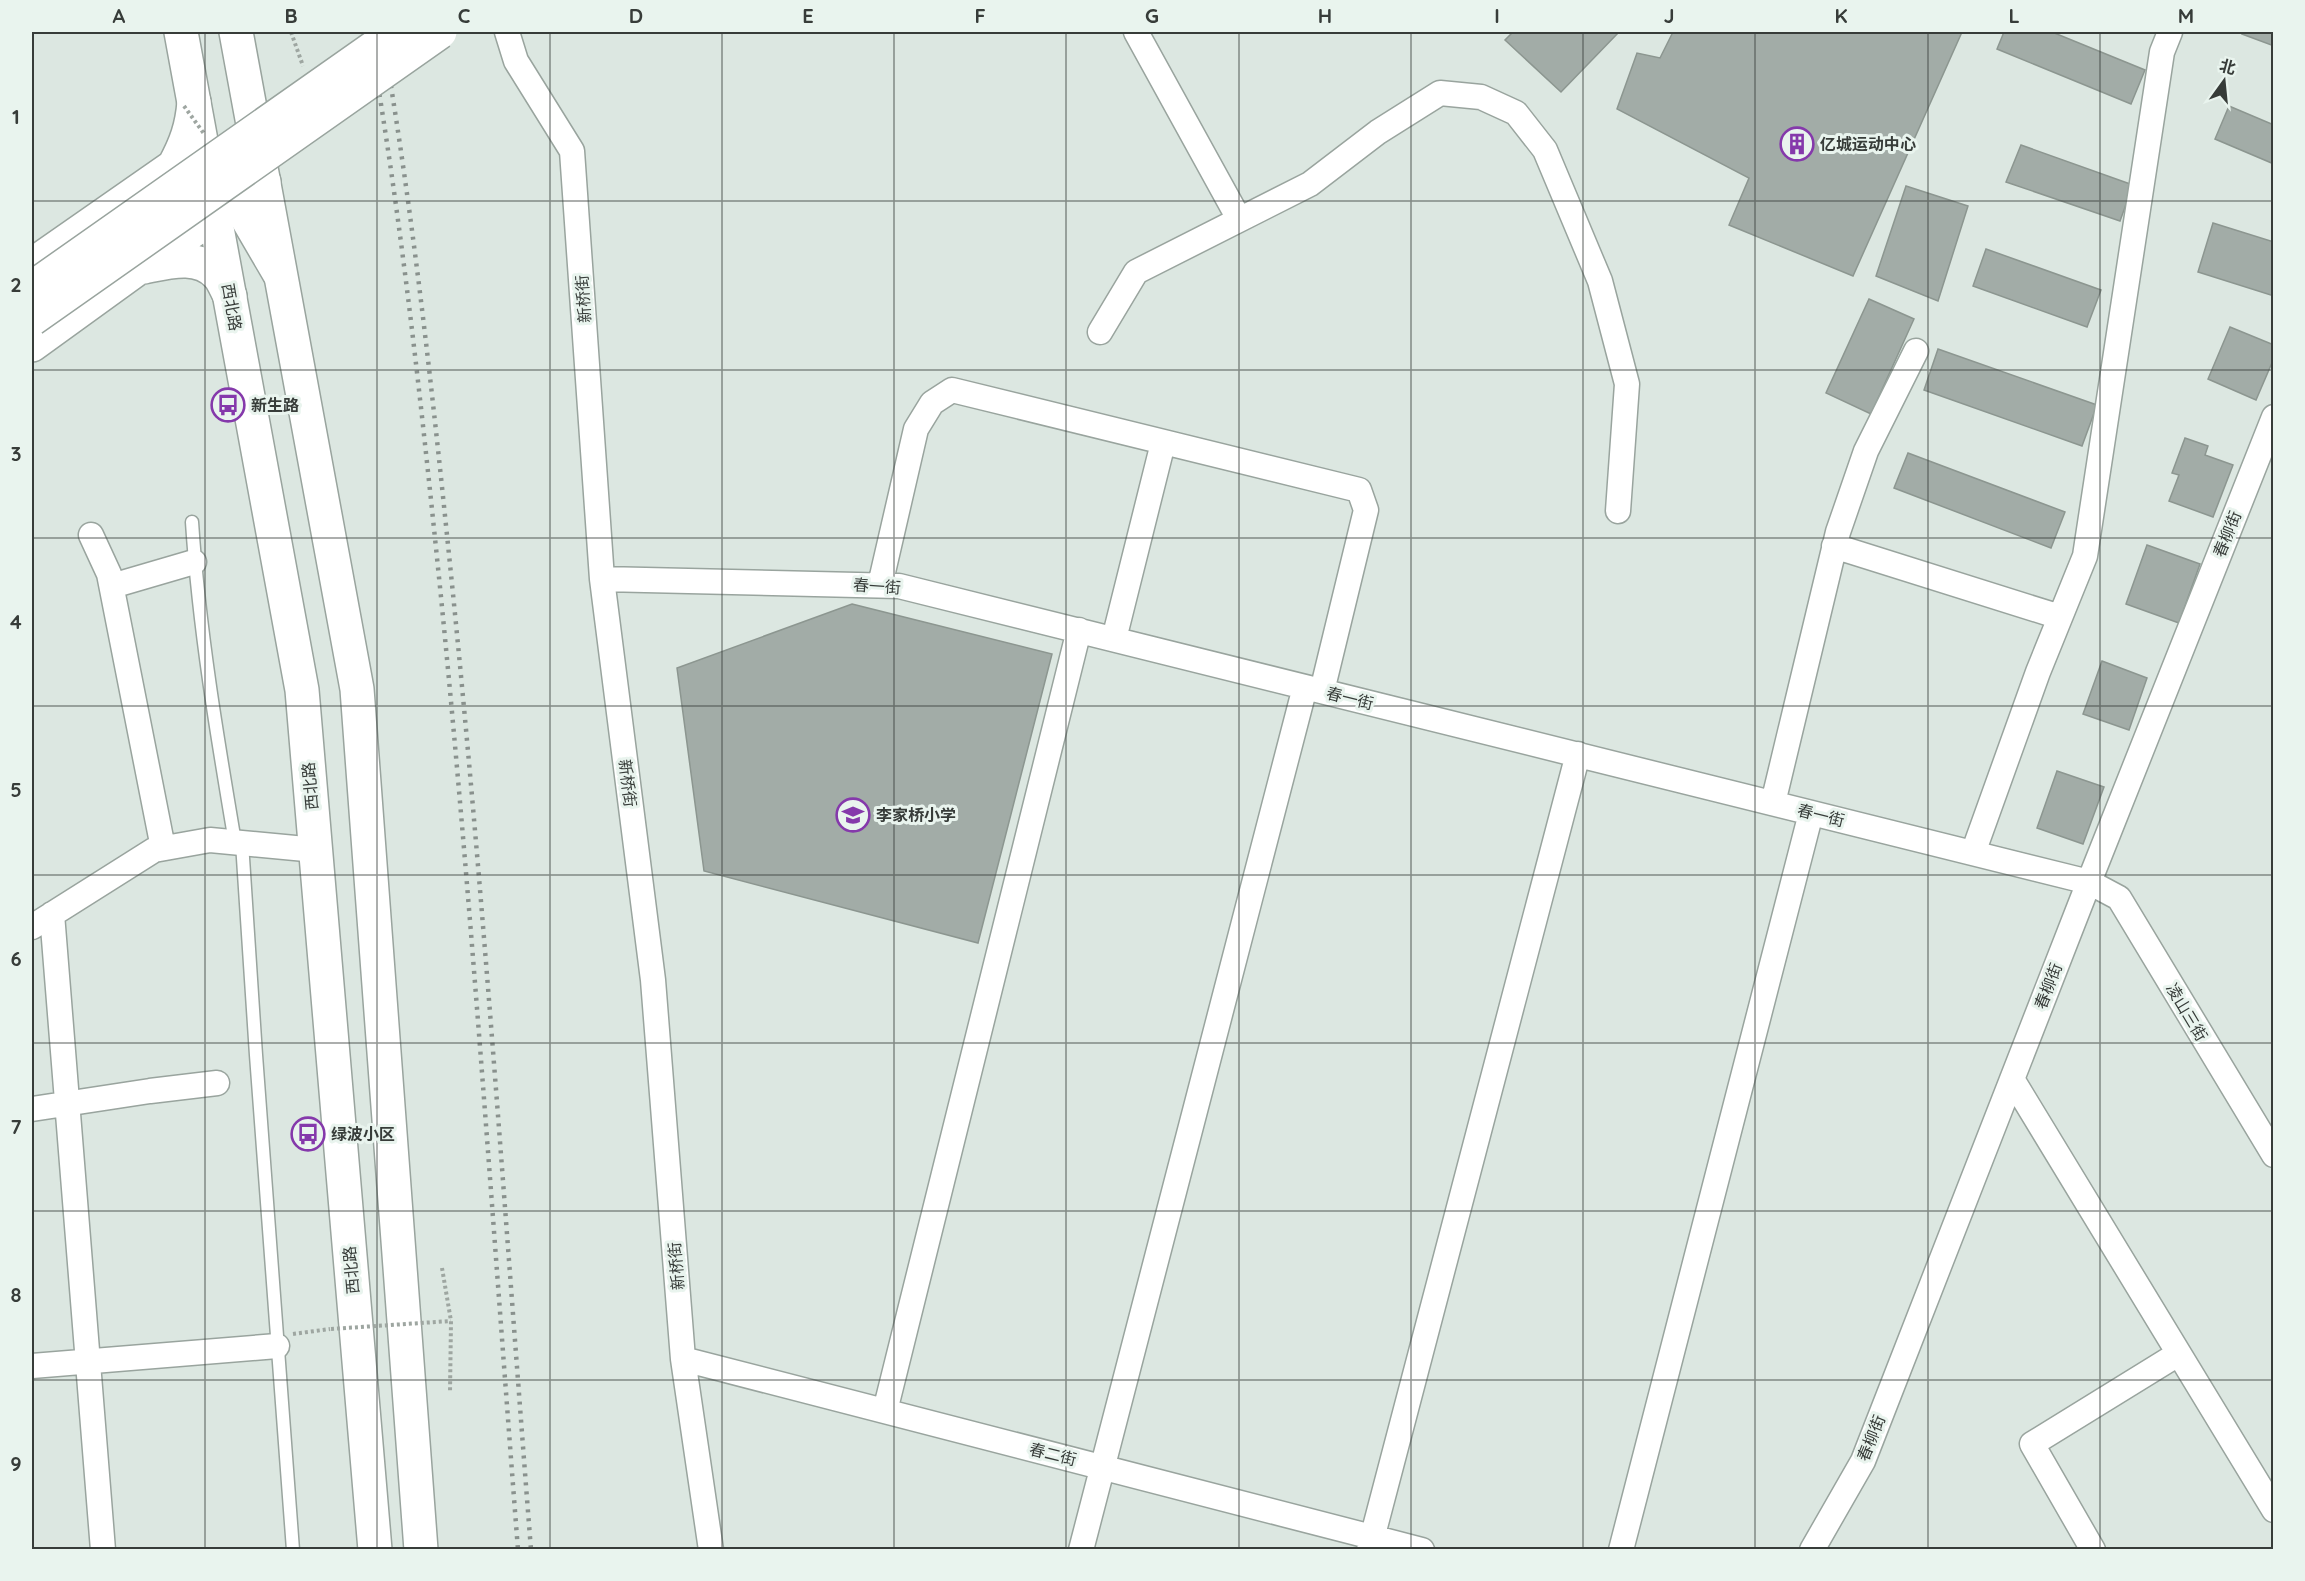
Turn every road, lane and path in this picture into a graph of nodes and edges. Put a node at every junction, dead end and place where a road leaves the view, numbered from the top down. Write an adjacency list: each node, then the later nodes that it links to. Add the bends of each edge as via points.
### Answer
1 (181, 32): 10 (main road, 西北路)
2 (236, 32): 14 (main road)
3 (291, 32): 9 (path)
4 (396, 32): 20 (main road, bridge)
5 (440, 32): 22 (main road, bridge)
6 (507, 32): 33 (street, 新桥街, via 516,61 572,151)
7 (1136, 32): 16 (street)
8 (2170, 32): 36 (street, via 2162,52 2085,556)
9 (306, 74)
10 (189, 104): 11 (path, bridge); 12 (main road, via 193,123); 13 (main road, 西北路)
11 (207, 138)
12 (174, 166): 13 (main road); 17 (main road)
13 (207, 171): 15 (main road, 西北路)
14 (264, 182): 15 (main road); 19 (main road)
15 (226, 208): 18 (main road); 19 (main road); 21 (main road, 西北路)
16 (1239, 219): 23 (street, via 1136,272); 28 (street, via 1310,184 1378,132 1440,93 1481,97 1516,113 1545,150 1600,281 1614,327 1628,384)
17 (32, 264)
18 (137, 269): 21 (main road, via 180,260 200,264 218,274); 24 (main road)
19 (281, 276): 65 (main road, via 357,689)
20 (32, 288)
21 (230, 296): 45 (main road, 西北路, via 302,690)
22 (32, 319)
23 (1100, 332)
24 (32, 345)
25 (1916, 351): 31 (street, via 1866,451)
26 (2274, 417): 47 (street, 春柳街)
27 (1163, 442): 34 (street, via 952,390 932,403 916,429); 38 (street); 39 (street, via 1359,490 1366,510)
28 (1618, 511)
29 (192, 522): 32 (lane)
30 (91, 535): 35 (street)
31 (1834, 546): 36 (street); 41 (street)
32 (194, 562): 35 (street); 43 (lane, via 218,744)
33 (602, 579): 34 (street, 春一街); 58 (street, 新桥街, via 653,980)
34 (880, 585): 37 (street, 春一街, via 899,586)
35 (112, 586): 44 (street)
36 (2060, 617): 46 (street)
37 (1079, 630): 38 (street, 春一街); 62 (street)
38 (1114, 639): 39 (street, 春一街)
39 (1314, 689): 40 (street, 春一街); 63 (street)
40 (1578, 754): 41 (street, 春一街); 66 (street)
41 (1773, 803): 42 (street, 春一街)
42 (1811, 813): 46 (street, 春一街); 75 (street)
43 (238, 842): 44 (street, via 210,840); 45 (street); 56 (lane)
44 (163, 849): 48 (street, via 154,850)
45 (316, 850): 67 (main road, 西北路)
46 (1973, 853): 47 (street, 春一街)
47 (2088, 882): 49 (street, 春柳街); 53 (street, 凌山三街, via 2119,898)
48 (42, 921): 51 (street)
49 (2012, 1079): 57 (street); 76 (street, 春柳街, via 1863,1461)
50 (217, 1083): 51 (street)
51 (67, 1104): 52 (street); 59 (street)
52 (32, 1109)
53 (2274, 1155)
54 (442, 1268): 55 (path)
55 (451, 1321): 56 (path, bridge, via 330,1329); 61 (path)
56 (284, 1340): 59 (street); 69 (lane)
57 (2178, 1353): 64 (street); 77 (street, via 2032,1444)
58 (683, 1359): 62 (street, 春二街); 72 (street, 新桥街)
59 (88, 1362): 60 (street); 68 (street)
60 (32, 1366)
61 (450, 1392)
62 (885, 1411): 63 (street, 春二街)
63 (1103, 1467): 66 (street, 春二街); 73 (street)
64 (2274, 1510)
65 (418, 1515): 70 (main road); 71 (main road)
66 (1371, 1543): 74 (street, 春二街)
67 (375, 1546)
68 (103, 1550)
69 (293, 1550)
70 (421, 1550)
71 (429, 1550)
72 (711, 1550)
73 (1082, 1550)
74 (1422, 1550)
75 (1621, 1550)
76 (1812, 1550)
77 (2093, 1550)

